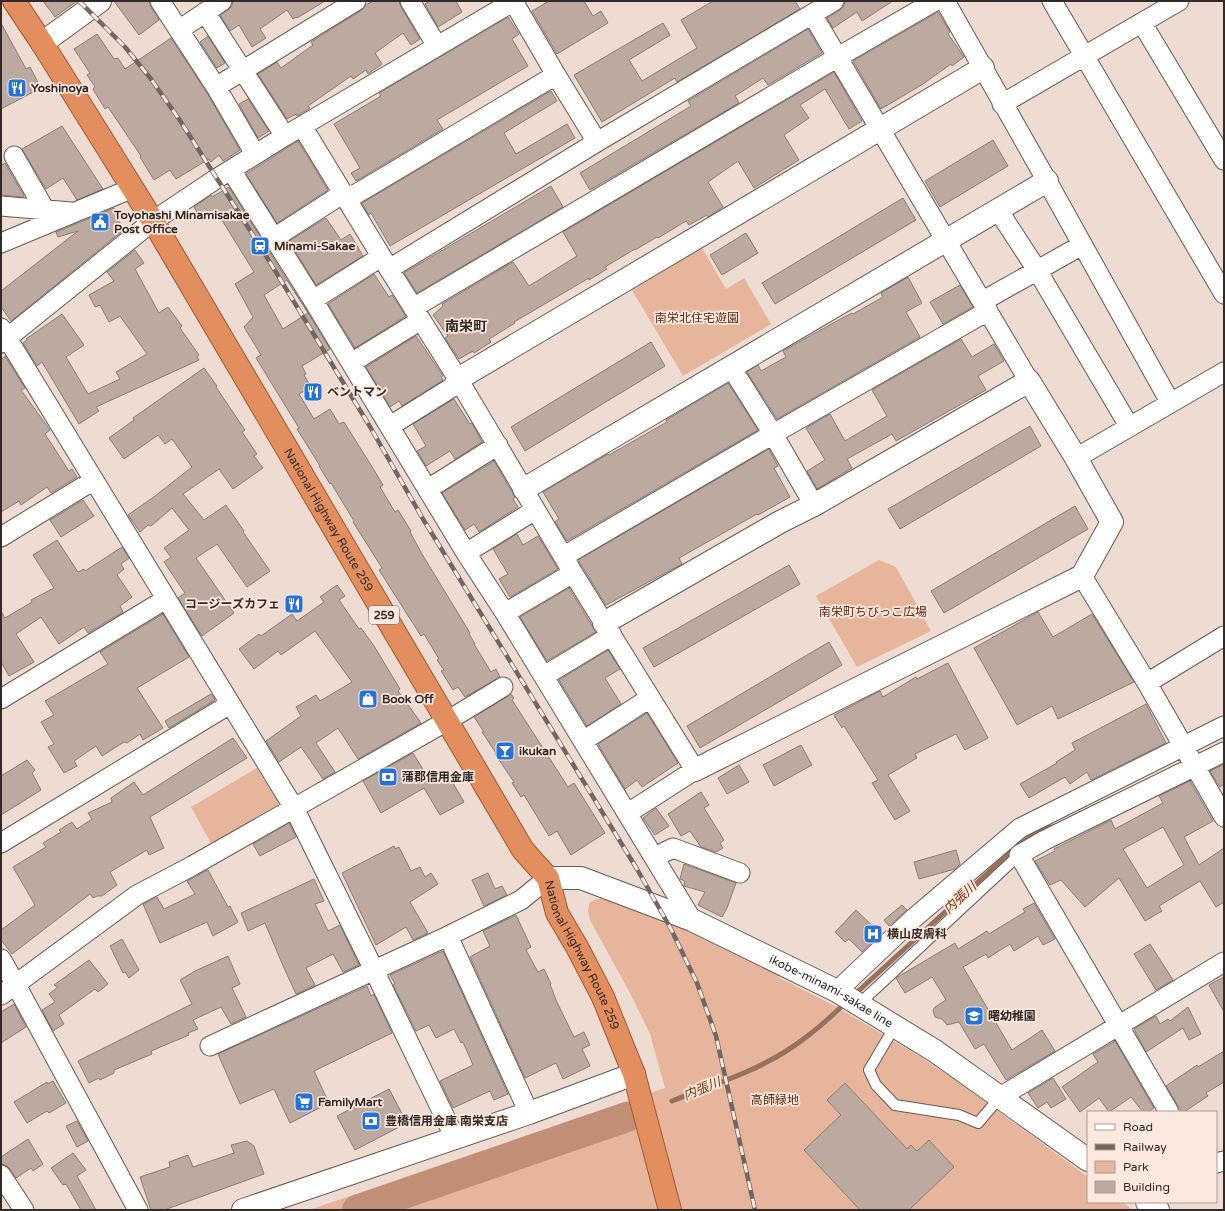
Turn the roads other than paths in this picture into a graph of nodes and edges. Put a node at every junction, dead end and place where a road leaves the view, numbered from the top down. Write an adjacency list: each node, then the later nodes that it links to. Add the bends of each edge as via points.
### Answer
1 (14, 1): 17 (highway, National Highway Route 259 / 259)
2 (100, 1): 17 (street)
3 (160, 1): 16 (street)
4 (222, 1): 13 (street)
5 (356, 1): 22 (street)
6 (410, 1): 18 (street)
7 (514, 1): 18 (street); 23 (street)
8 (834, 1): 14 (street)
9 (935, 1): 20 (street)
10 (945, 1): 21 (street)
11 (1052, 1): 19 (street)
12 (1179, 1): 15 (street)
13 (205, 12): 16 (street); 22 (street)
14 (812, 14): 20 (street); 29 (street)
15 (1142, 23): 19 (street); 32 (street)
16 (179, 30): 24 (street)
17 (42, 42): 35 (highway, National Highway Route 259 / 259)
18 (437, 46): 26 (street)
19 (1085, 56): 25 (street); 48 (street)
20 (838, 57): 27 (street); 51 (street)
21 (983, 68): 25 (street); 27 (street)
22 (242, 71): 24 (street); 28 (street)
23 (556, 75): 29 (street); 36 (street, via 356,194)
24 (216, 87): 30 (street)
25 (1002, 104): 34 (street)
26 (302, 126): 28 (street); 36 (street)
27 (880, 128): 43 (street); 56 (street)
28 (285, 136): 30 (street)
29 (597, 142): 46 (street)
30 (255, 154): 33 (street)
31 (14, 156): 38 (street)
32 (1224, 160)
33 (231, 170): 41 (street); 42 (street)
34 (1047, 181): 39 (street); 45 (street)
35 (132, 188): 40 (street); 41 (highway, National Highway Route 259 / 259)
36 (345, 196): 42 (street, via 336,198); 46 (street)
37 (1, 206): 38 (street)
38 (45, 210): 40 (street)
39 (998, 210): 43 (street); 47 (street)
40 (75, 212): 44 (street)
41 (153, 221): 52 (street); 83 (highway, National Highway Route 259 / 259)
42 (274, 238): 49 (street)
43 (947, 240): 50 (street); 54 (street)
44 (1, 243)
45 (1082, 244): 47 (street); 58 (street)
46 (385, 263): 49 (street); 51 (street)
47 (1037, 270): 50 (street); 60 (street)
48 (1224, 294)
49 (313, 300): 53 (street)
50 (985, 306): 57 (street); 61 (street)
51 (417, 314): 53 (street); 56 (street)
52 (3, 336): 64 (street)
53 (351, 363): 59 (street)
54 (731, 367): 61 (street); 66 (street)
55 (1224, 372): 58 (street)
56 (458, 379): 59 (street, via 451,388); 62 (street)
57 (1029, 381): 63 (street); 67 (street)
58 (1170, 402): 60 (street)
59 (390, 426): 65 (street)
60 (1129, 426): 63 (street)
61 (773, 434): 67 (street); 71 (street)
62 (498, 445): 65 (street); 66 (street)
63 (1076, 458): 72 (street, via 1112,522)
64 (94, 480): 69 (street); 73 (street)
65 (428, 489): 70 (street)
66 (524, 489): 68 (street)
67 (814, 505): 75 (street, via 780,522)
68 (536, 510): 70 (street); 71 (street)
69 (1, 536)
70 (466, 553): 74 (street)
71 (569, 565): 74 (street); 75 (street)
72 (1082, 576): 78 (street); 89 (street)
73 (166, 599): 81 (street); 82 (street)
74 (506, 613): 77 (street)
75 (608, 629): 77 (street); 80 (street)
76 (1224, 636): 78 (street)
77 (544, 676): 85 (street)
78 (1147, 683): 86 (street)
79 (502, 686): 83 (street)
80 (650, 698): 85 (street); 89 (street)
81 (1, 699)
82 (230, 704): 90 (street); 93 (street)
83 (447, 721): 90 (street); 97 (highway, National Highway Route 259 / 259, via 523,850)
84 (1224, 726): 86 (street)
85 (584, 741): 91 (street)
86 (1184, 746): 88 (street); 104 (street, via 1020,828 914,918)
87 (1224, 752): 88 (street)
88 (1195, 767): 92 (street); 94 (street)
89 (695, 770): 91 (street)
90 (294, 808): 102 (street); 103 (street, via 137,895)
91 (628, 813): 95 (street)
92 (1224, 817)
93 (1, 843)
94 (1019, 855): 105 (lane); 106 (street)
95 (655, 857): 96 (street, via 673,848); 98 (street)
96 (740, 873)
97 (548, 878): 98 (street, ikobe-minami-sakae line, via 581,878); 99 (street, via 521,900); 109 (highway, National Highway Route 259 / 259, via 557,913 603,997)
98 (692, 920): 104 (street, ikobe-minami-sakae line)
99 (448, 936): 102 (street); 112 (street)
100 (1, 959): 103 (street)
101 (1224, 962): 106 (street)
102 (374, 970): 108 (street); 113 (street)
103 (9, 990): 118 (street)
104 (839, 992): 105 (street, ikobe-minami-sakae line)
105 (859, 1004): 107 (street, ikobe-minami-sakae line)
106 (1119, 1025): 110 (street); 111 (street)
107 (895, 1026): 110 (street, ikobe-minami-sakae line); 110 (lane, via 868,1070 876,1084 895,1105 959,1115 978,1123)
108 (210, 1046)
109 (634, 1074): 112 (street); 120 (highway, National Highway Route 259 / 259)
110 (1000, 1097): 114 (street, ikobe-minami-sakae line)
111 (1168, 1111)
112 (529, 1113): 113 (street)
113 (455, 1138): 119 (street)
114 (1087, 1159)
115 (1, 1175): 117 (street)
116 (1148, 1203): 121 (street)
117 (24, 1210)
118 (138, 1210)
119 (243, 1210)
120 (670, 1210)
121 (1158, 1210)

